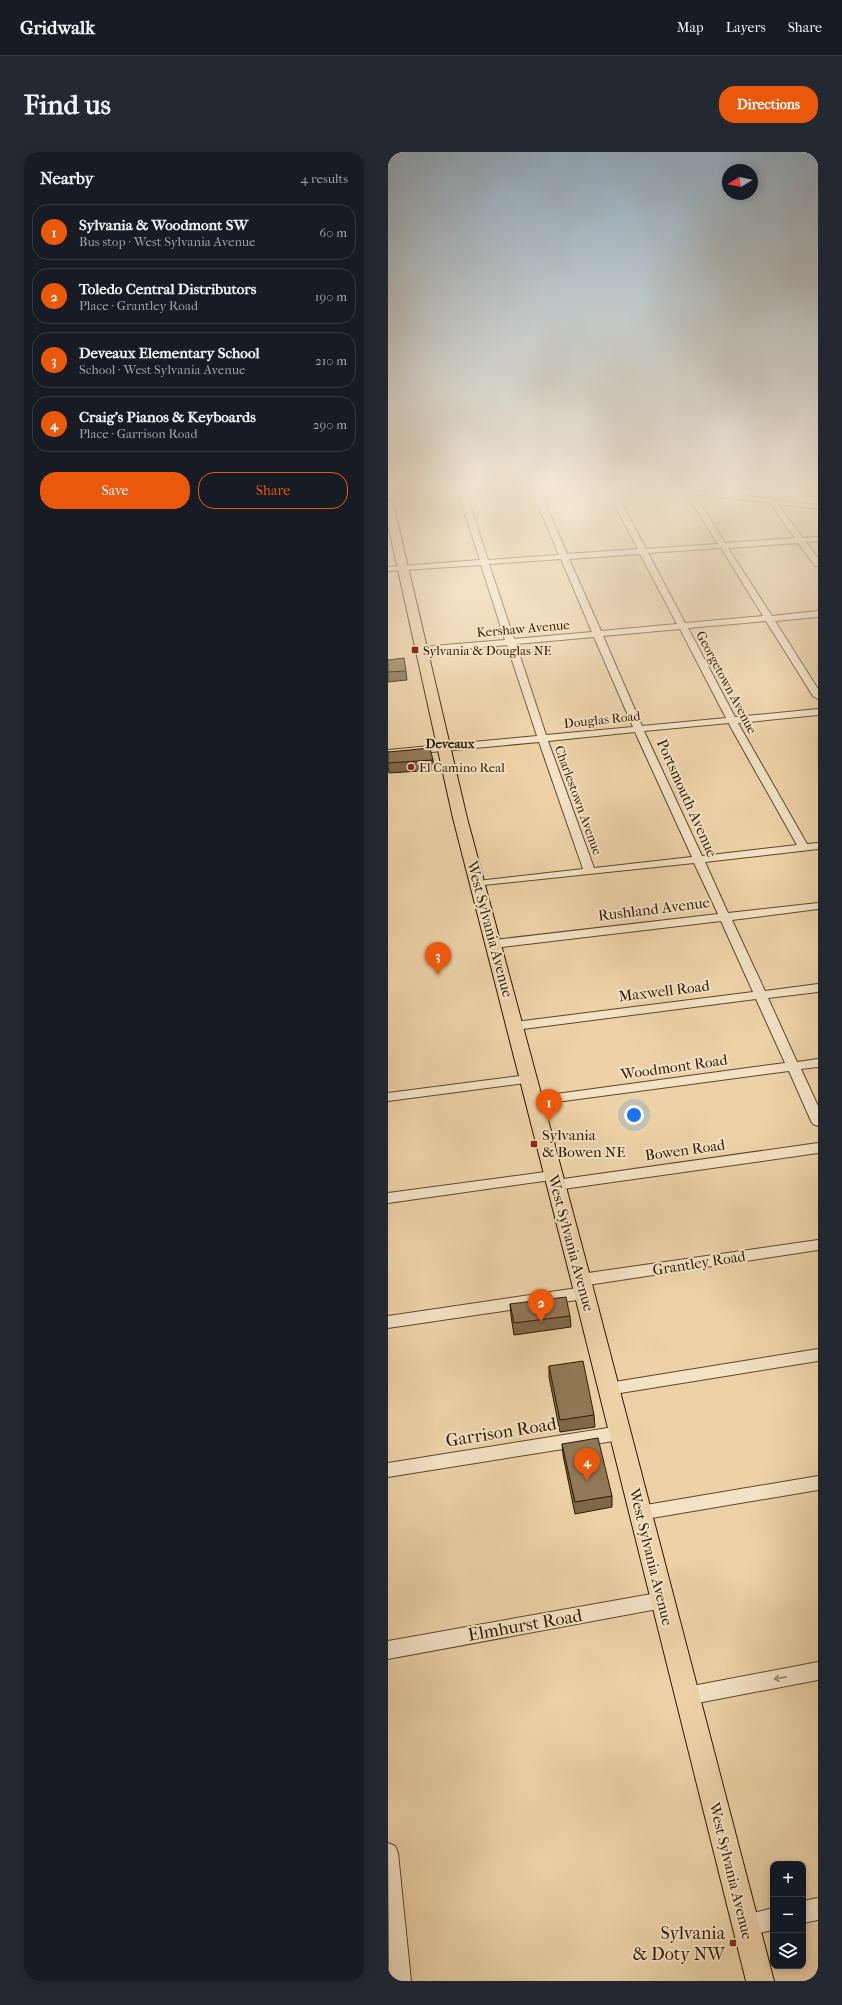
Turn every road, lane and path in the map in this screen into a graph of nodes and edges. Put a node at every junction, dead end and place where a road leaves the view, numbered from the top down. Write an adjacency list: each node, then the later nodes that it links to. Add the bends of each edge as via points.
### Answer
1 (403, 572): 11 (main road, West Sylvania Avenue)
2 (487, 572): 10 (street, Charlestown Avenue)
3 (571, 572): 9 (street, Portsmouth Avenue)
4 (654, 572): 8 (street, Georgetown Avenue)
5 (740, 572): 7 (street)
6 (818, 614): 7 (street, Kershaw Avenue)
7 (769, 619): 8 (street, Kershaw Avenue); 12 (street)
8 (683, 626): 9 (street, Kershaw Avenue); 14 (street, Georgetown Avenue)
9 (598, 634): 10 (street, Kershaw Avenue); 15 (street, Portsmouth Avenue)
10 (510, 642): 11 (street, Kershaw Avenue); 16 (street, Charlestown Avenue)
11 (421, 650): 17 (main road, West Sylvania Avenue)
12 (818, 696)
13 (818, 712): 14 (street, Douglas Road)
14 (732, 720): 15 (street, Douglas Road); 20 (street, Georgetown Avenue)
15 (638, 728): 16 (street, Douglas Road); 21 (street, Portsmouth Avenue)
16 (542, 738): 17 (street, Douglas Road); 22 (street, Charlestown Avenue)
17 (444, 748): 18 (street, Douglas Road); 23 (main road, West Sylvania Avenue)
18 (388, 753)
19 (818, 846): 20 (street)
20 (804, 848): 21 (street)
21 (697, 860): 22 (street); 25 (street, Portsmouth Avenue)
22 (590, 872): 23 (street)
23 (478, 884): 26 (main road, West Sylvania Avenue)
24 (818, 906): 25 (street, Rushland Avenue)
25 (724, 917): 26 (street, Rushland Avenue); 28 (street, Portsmouth Avenue)
26 (494, 944): 29 (main road, West Sylvania Avenue)
27 (818, 988): 28 (street, Maxwell Road)
28 (760, 995): 29 (street, Maxwell Road); 31 (street, Portsmouth Avenue)
29 (515, 1026): 32 (main road, West Sylvania Avenue)
30 (818, 1063): 31 (street, Woodmont Road)
31 (794, 1067): 34 (street, Woodmont Road); 35 (street, Portsmouth Avenue)
32 (528, 1079): 33 (street); 34 (main road, West Sylvania Avenue)
33 (388, 1097)
34 (534, 1101): 37 (main road, West Sylvania Avenue)
35 (818, 1121)
36 (818, 1148): 37 (street, Bowen Road)
37 (555, 1180): 38 (street, Bowen Road); 40 (main road, West Sylvania Avenue)
38 (388, 1198)
39 (818, 1245): 40 (street, Grantley Road)
40 (582, 1287): 41 (street, Grantley Road); 43 (main road, West Sylvania Avenue)
41 (388, 1322)
42 (818, 1355): 43 (street)
43 (608, 1389): 44 (main road, West Sylvania Avenue)
44 (620, 1433): 45 (street, Garrison Road); 47 (main road, West Sylvania Avenue)
45 (388, 1470)
46 (818, 1483): 47 (street)
47 (640, 1513): 48 (main road, West Sylvania Avenue)
48 (663, 1600): 49 (street, Elmhurst Road); 51 (main road, West Sylvania Avenue)
49 (388, 1650)
50 (818, 1671): 51 (street, one-way to 51)
51 (687, 1696): 56 (main road, West Sylvania Avenue)
52 (388, 1863): 57 (street)
53 (818, 1909): 54 (street)
54 (806, 1911)
55 (770, 1920): 56 (street)
56 (745, 1925): 58 (main road, West Sylvania Avenue)
57 (400, 1981)
58 (760, 1981)

